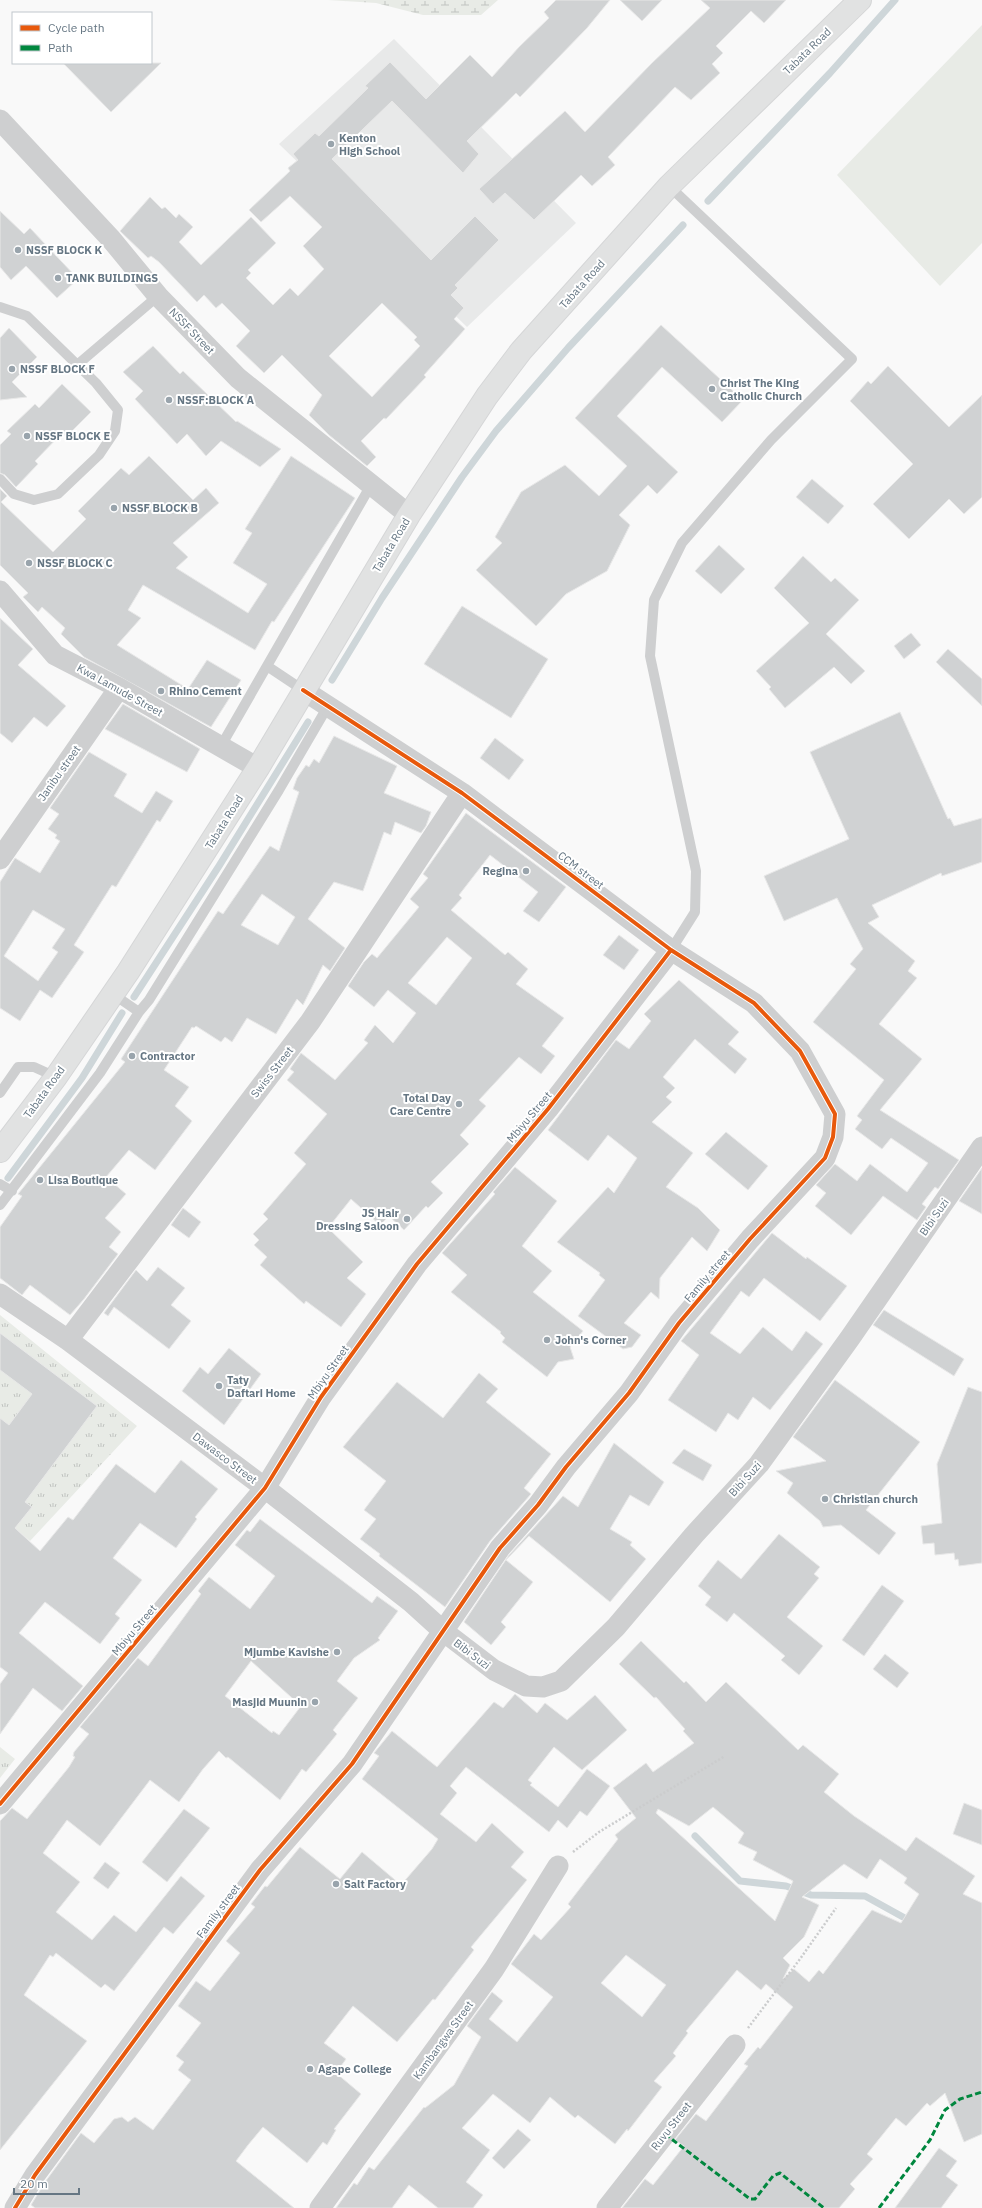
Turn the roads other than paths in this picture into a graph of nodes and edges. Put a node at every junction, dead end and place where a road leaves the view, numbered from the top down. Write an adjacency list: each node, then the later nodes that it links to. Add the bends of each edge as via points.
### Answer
1 (860, 0): 3 (main road, Tabata Road)
2 (0, 120): 4 (street, NSSF Street, via 111,239)
3 (669, 186): 9 (main road, Tabata Road, via 521,351 483,403); 19 (lane, via 852,359 771,440 682,543 654,600 650,656 696,872 695,912)
4 (158, 296): 6 (lane); 8 (street, NSSF Street, via 238,378)
5 (0, 308): 6 (lane, via 27,316)
6 (77, 365): 7 (lane, via 118,410 115,431 99,455 58,494 34,500 14,494)
7 (0, 480)
8 (371, 485): 9 (street, NSSF Street); 11 (lane)
9 (409, 515): 13 (main road, Tabata Road)
10 (0, 591): 12 (street, Kwa Lamude Street, via 55,655)
11 (267, 666): 13 (lane); 15 (lane)
12 (119, 688): 15 (street, Kwa Lamude Street); 18 (street, Janibu street)
13 (303, 690): 14 (street, CCM street); 16 (main road, Tabata Road)
14 (328, 706): 17 (street, CCM street); 21 (lane, via 279,790)
15 (221, 746): 16 (street, Kwa Lamude Street)
16 (258, 768): 20 (main road, Tabata Road)
17 (462, 793): 19 (street, CCM street); 31 (street, Swiss Street, via 310,1022)
18 (0, 859)
19 (671, 950): 23 (street, CCM street, via 754,1003 800,1051); 32 (street, Mbiyu Street, via 553,1102 417,1264 321,1397)
20 (113, 994): 21 (lane); 22 (main road, Tabata Road)
21 (139, 1012): 28 (lane, via 100,1073)
22 (56, 1077): 24 (lane, via 34,1067 18,1067); 26 (main road, Tabata Road)
23 (823, 1091): 33 (street, Family street, via 834,1114 833,1137 825,1158 750,1239 679,1323 629,1393 500,1548)
24 (0, 1093)
25 (982, 1147): 33 (street, Bibi Suzi, via 759,1464 694,1535 616,1627 561,1681 543,1687 526,1686 494,1670)
26 (0, 1151)
27 (0, 1184): 28 (lane)
28 (12, 1191): 29 (lane)
29 (0, 1205)
30 (0, 1294): 31 (street, Dawasco Street)
31 (68, 1340): 32 (street, Dawasco Street)
32 (265, 1488): 33 (street, Dawasco Street, via 411,1602); 34 (street, Mbiyu Street)
33 (443, 1631): 37 (street, Family street, via 352,1764 260,1870 35,2175)
34 (0, 1804)
35 (558, 1866): 38 (street, Kambangwa Street, via 494,1969)
36 (735, 2045): 39 (street, Ruvu Street)
37 (15, 2208)
38 (320, 2208)
39 (607, 2208)

